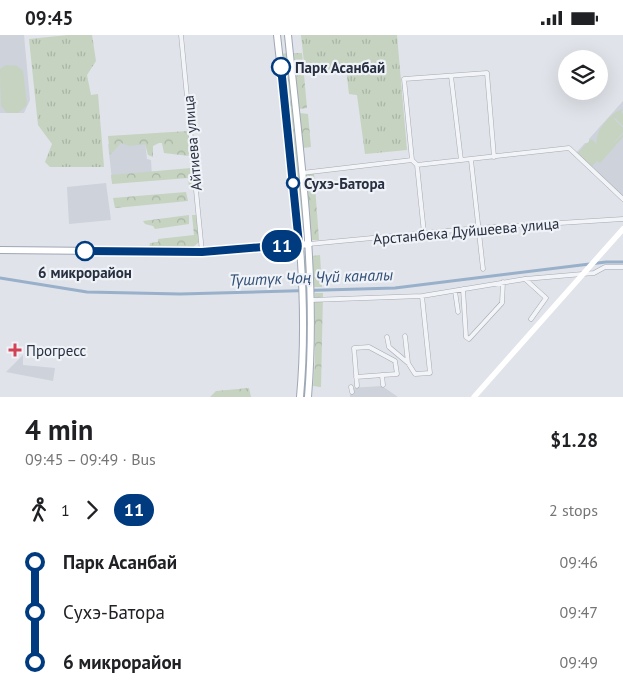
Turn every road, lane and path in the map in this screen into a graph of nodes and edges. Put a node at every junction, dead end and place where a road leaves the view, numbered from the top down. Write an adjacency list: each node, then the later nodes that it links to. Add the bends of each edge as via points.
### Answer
1 (181, 35): 19 (street, Айтиева улица)
2 (277, 35): 16 (main road)
3 (288, 35): 10 (main road)
4 (451, 76): 5 (street, via 487,73); 7 (street, via 404,79); 8 (street)
5 (494, 157): 6 (street); 11 (street, via 569,148)
6 (471, 159): 8 (street); 13 (street)
7 (412, 160): 9 (street); 10 (street)
8 (461, 160): 9 (street)
9 (417, 165): 15 (street)
10 (302, 173): 17 (main road)
11 (623, 199)
12 (623, 219): 13 (street, Арстанбека Дуйшеева улица)
13 (478, 228): 15 (street, Арстанбека Дуйшеева улица); 21 (street)
14 (623, 229): 22 (street)
15 (424, 233): 17 (street, Арстанбека Дуйшеева улица)
16 (299, 244): 17 (main road); 19 (main road); 38 (main road, via 304,359)
17 (309, 244): 28 (main road)
18 (0, 250): 19 (main road)
19 (202, 252)
20 (623, 267): 22 (street, via 605,267 594,273)
21 (483, 269)
22 (584, 273): 23 (street); 40 (street)
23 (525, 279): 24 (street); 30 (street, via 546,298)
24 (503, 282): 25 (street); 25 (street, via 502,303 469,339 465,331)
25 (463, 289): 26 (street)
26 (455, 291): 27 (street); 29 (street)
27 (422, 296): 28 (street); 33 (street, via 430,373 417,375)
28 (310, 298): 39 (main road, via 312,359)
29 (458, 311)
30 (531, 319)
31 (405, 336): 33 (street)
32 (387, 337): 33 (street, via 389,347)
33 (408, 363)
34 (382, 375): 35 (street); 35 (street, via 396,374 395,361 368,347 354,348); 36 (street)
35 (356, 377): 37 (street)
36 (383, 385)
37 (357, 386)
38 (300, 397)
39 (308, 397)
40 (474, 397)

